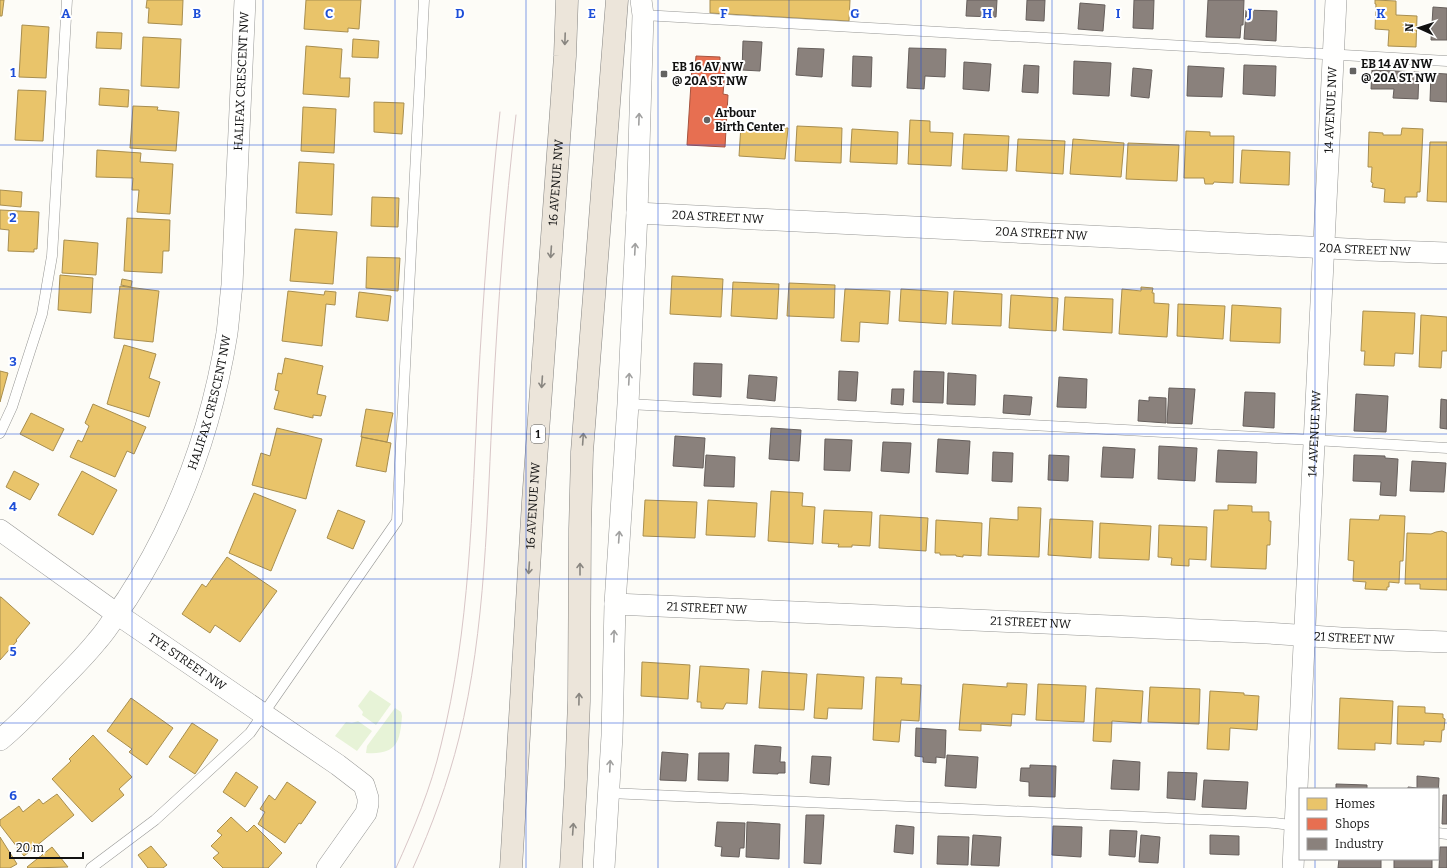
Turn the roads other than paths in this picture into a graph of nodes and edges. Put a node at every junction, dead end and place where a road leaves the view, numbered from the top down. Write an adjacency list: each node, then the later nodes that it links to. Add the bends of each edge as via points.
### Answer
1 (67, 0): 14 (lane, via 52,256 42,314 12,407)
2 (245, 0): 19 (street, HALIFAX CRESCENT NW, via 232,285 219,378 205,430 179,501 143,575)
3 (424, 0): 22 (lane, via 398,521)
4 (567, 0): 30 (highway, 16 AVENUE NW / 1, one-way to 30)
5 (617, 0): 31 (highway, one-way to 5, via 579,701 582,452)
6 (1336, 0): 8 (street, 14 AVENUE NW)
7 (642, 8): 8 (lane); 10 (street, one-way to 7)
8 (1333, 55): 9 (lane); 11 (street, 14 AVENUE NW)
9 (1447, 61)
10 (637, 213): 11 (street, 20A STREET NW); 13 (street, one-way to 10)
11 (1323, 248): 12 (street, 20A STREET NW); 15 (street, 14 AVENUE NW)
12 (1447, 253)
13 (628, 404): 15 (lane); 18 (street, one-way to 13)
14 (0, 433)
15 (1314, 440): 16 (lane); 20 (street, 14 AVENUE NW)
16 (1447, 448)
17 (0, 530): 19 (street, TYE STREET NW)
18 (615, 604): 20 (street, 21 STREET NW); 25 (street, one-way to 18)
19 (117, 614): 22 (street, TYE STREET NW); 23 (street, HALIFAX CRESCENT NW, via 85,655 18,725)
20 (1304, 636): 21 (street, 21 STREET NW); 24 (street, 14 AVENUE NW)
21 (1447, 642)
22 (264, 715): 28 (lane, via 250,733 155,820); 29 (street, TYE STREET NW, via 364,785 368,798 366,812)
23 (0, 740)
24 (1299, 788)
25 (609, 793): 27 (lane); 32 (street)
26 (1299, 794): 27 (street, 14 AVENUE NW)
27 (1298, 826): 33 (street, 14 AVENUE NW)
28 (91, 868)
29 (327, 868)
30 (511, 868)
31 (571, 868)
32 (604, 868)
33 (1293, 868)

